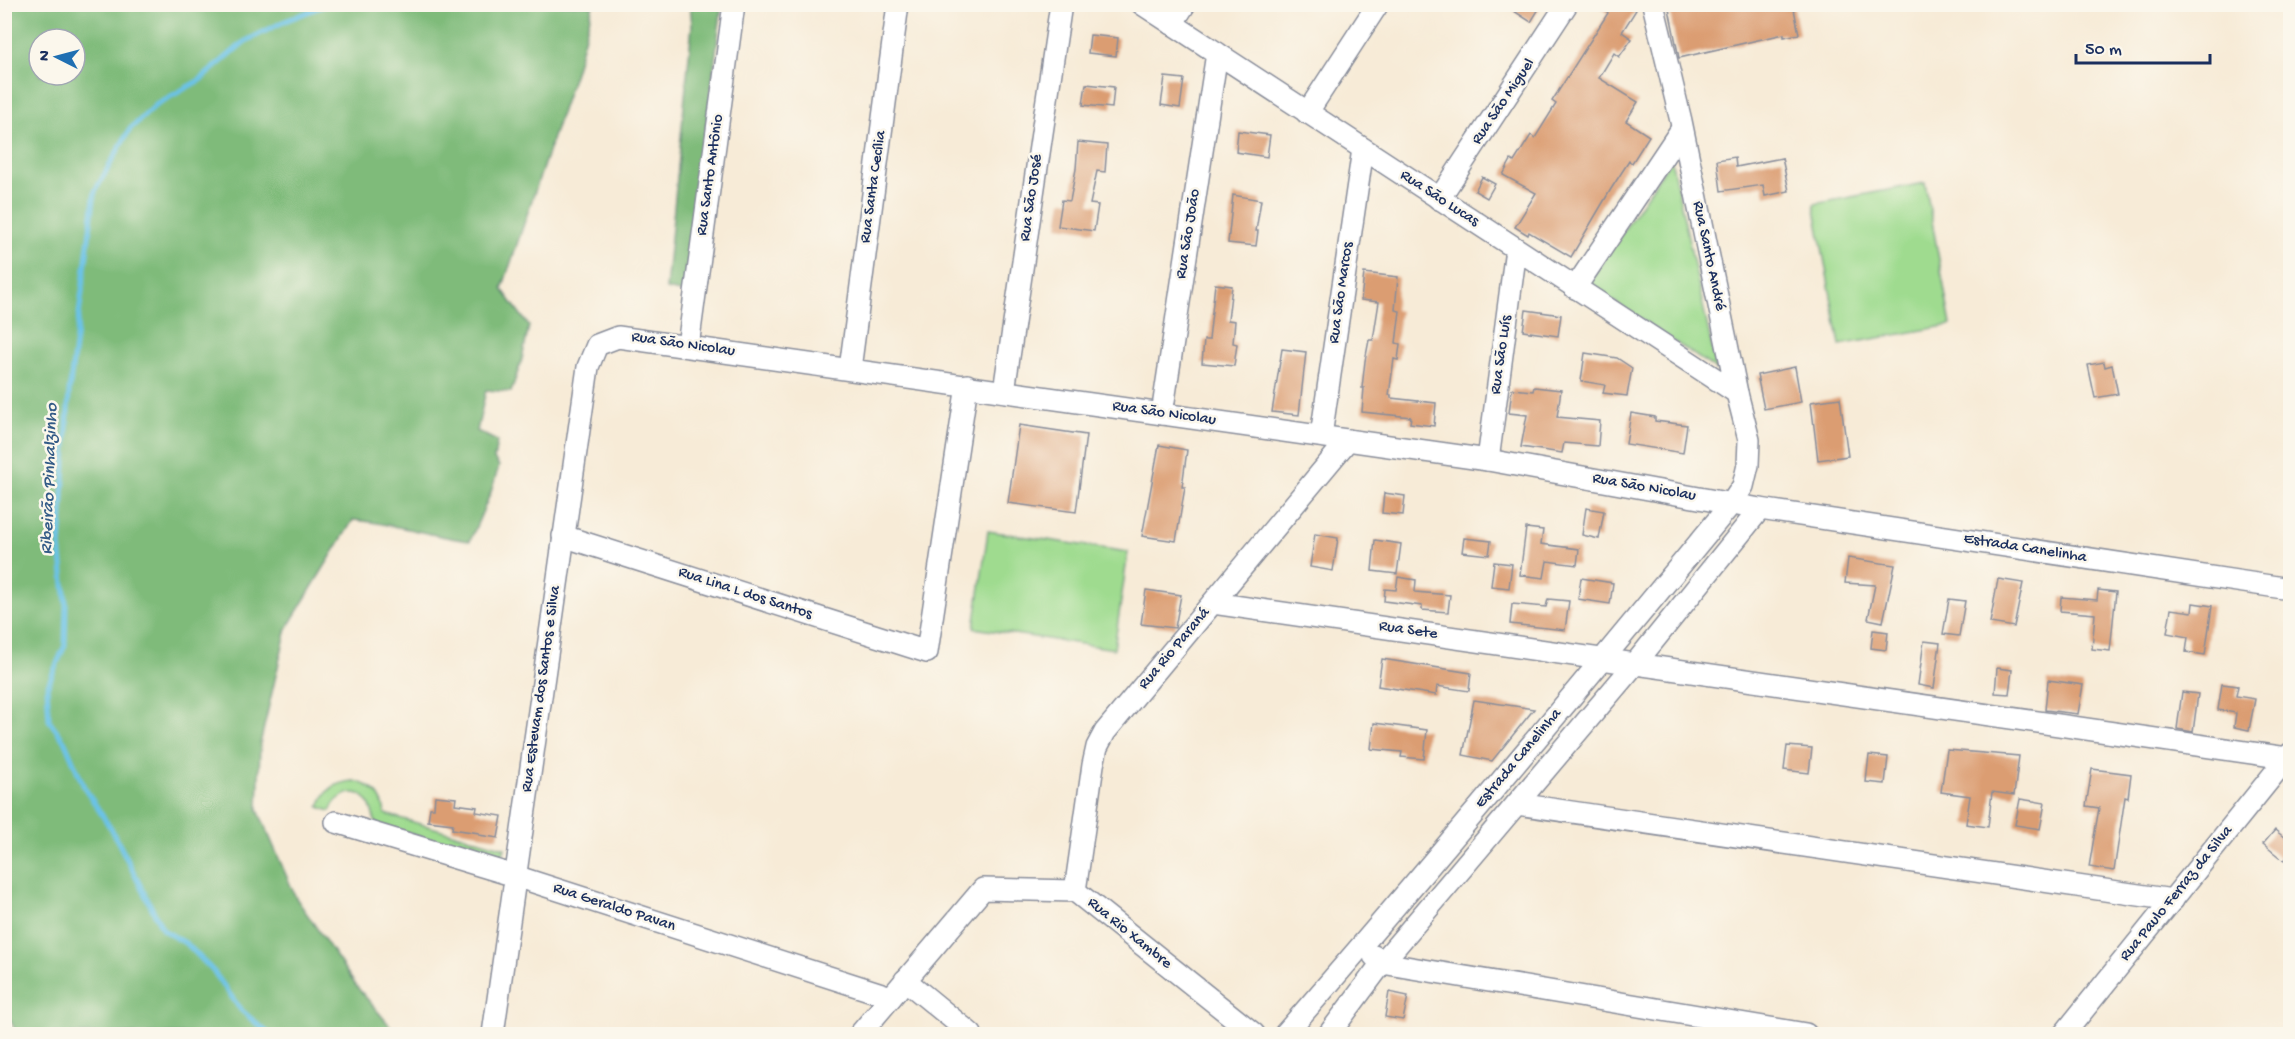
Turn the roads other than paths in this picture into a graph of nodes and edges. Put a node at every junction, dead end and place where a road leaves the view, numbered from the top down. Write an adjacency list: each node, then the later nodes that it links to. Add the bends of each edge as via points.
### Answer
1 (734, 4): 18 (street, Rua Santo Antônio)
2 (898, 4): 19 (street, Rua Santa Cecília)
3 (1061, 4): 21 (street, Rua São José)
4 (1142, 4): 9 (street, Rua São Lucas)
5 (1185, 4): 9 (street)
6 (1378, 4): 11 (street)
7 (1567, 4): 14 (street, Rua São Miguel)
8 (1653, 4): 12 (street, Rua Santo André)
9 (1172, 24): 10 (street, Rua São Lucas)
10 (1217, 53): 11 (street, Rua São Lucas); 23 (street, Rua São João)
11 (1307, 113): 13 (street, Rua São Lucas)
12 (1681, 130): 16 (street); 22 (street, Rua Santo André)
13 (1363, 149): 14 (street, Rua São Lucas); 24 (street, Rua São Marcos)
14 (1439, 199): 15 (street, Rua São Lucas)
15 (1516, 249): 16 (street, Rua São Lucas); 26 (street, Rua São Luís)
16 (1575, 288): 22 (street, Rua São Lucas)
17 (597, 345): 18 (street, Rua São Nicolau, via 618,337); 29 (street, Rua Estevam dos Santos e Silva, via 588,367)
18 (688, 346): 19 (street, Rua São Nicolau)
19 (850, 369): 20 (street, Rua São Nicolau)
20 (967, 386): 21 (street, Rua São Nicolau); 29 (street, Rua Lina L dos Santos, via 927,652)
21 (1004, 391): 23 (street, Rua São Nicolau)
22 (1737, 393): 27 (street, Rua Santo André, via 1749,440 1748,465 1743,486)
23 (1162, 414): 24 (street, Rua São Nicolau)
24 (1321, 436): 25 (street, Rua São Nicolau)
25 (1348, 440): 26 (street, Rua São Nicolau); 31 (street, Rua Rio Paraná)
26 (1488, 460): 27 (street, Rua São Nicolau)
27 (1731, 504): 28 (street, Estrada Canelinha); 32 (street, Estrada Canelinha)
28 (1760, 509): 30 (street, Estrada Canelinha); 33 (street, Estrada Canelinha)
29 (563, 536): 37 (street, Rua Estevam dos Santos e Silva)
30 (2290, 589)
31 (1213, 603): 32 (street, Rua Sete); 38 (street, Rua Rio Paraná, via 1105,732 1097,747)
32 (1603, 658): 33 (street, Rua Sete); 40 (street, Estrada Canelinha)
33 (1634, 664): 34 (street, Rua Sete); 35 (street, Estrada Canelinha)
34 (2289, 756): 39 (street, Rua Paulo Ferraz da Silva)
35 (1517, 804): 39 (street); 41 (street, Estrada Canelinha)
36 (336, 822): 37 (street, Rua Geraldo Pavan)
37 (515, 876): 43 (street, Rua Geraldo Pavan); 44 (street, Rua Estevam dos Santos e Silva)
38 (1075, 891): 42 (street, Rua Rio Xambre, via 984,889); 47 (street, Rua Rio Xambre)
39 (2173, 900): 51 (street, Rua Paulo Ferraz da Silva)
40 (1363, 945): 41 (street); 48 (street, Estrada Canelinha)
41 (1382, 963): 49 (street, Estrada Canelinha); 50 (street)
42 (905, 980): 43 (street); 46 (street)
43 (891, 997): 45 (street)
44 (493, 1035)
45 (860, 1035)
46 (971, 1035)
47 (1254, 1035)
48 (1285, 1035)
49 (1329, 1035)
50 (1806, 1035)
51 (2064, 1035)

